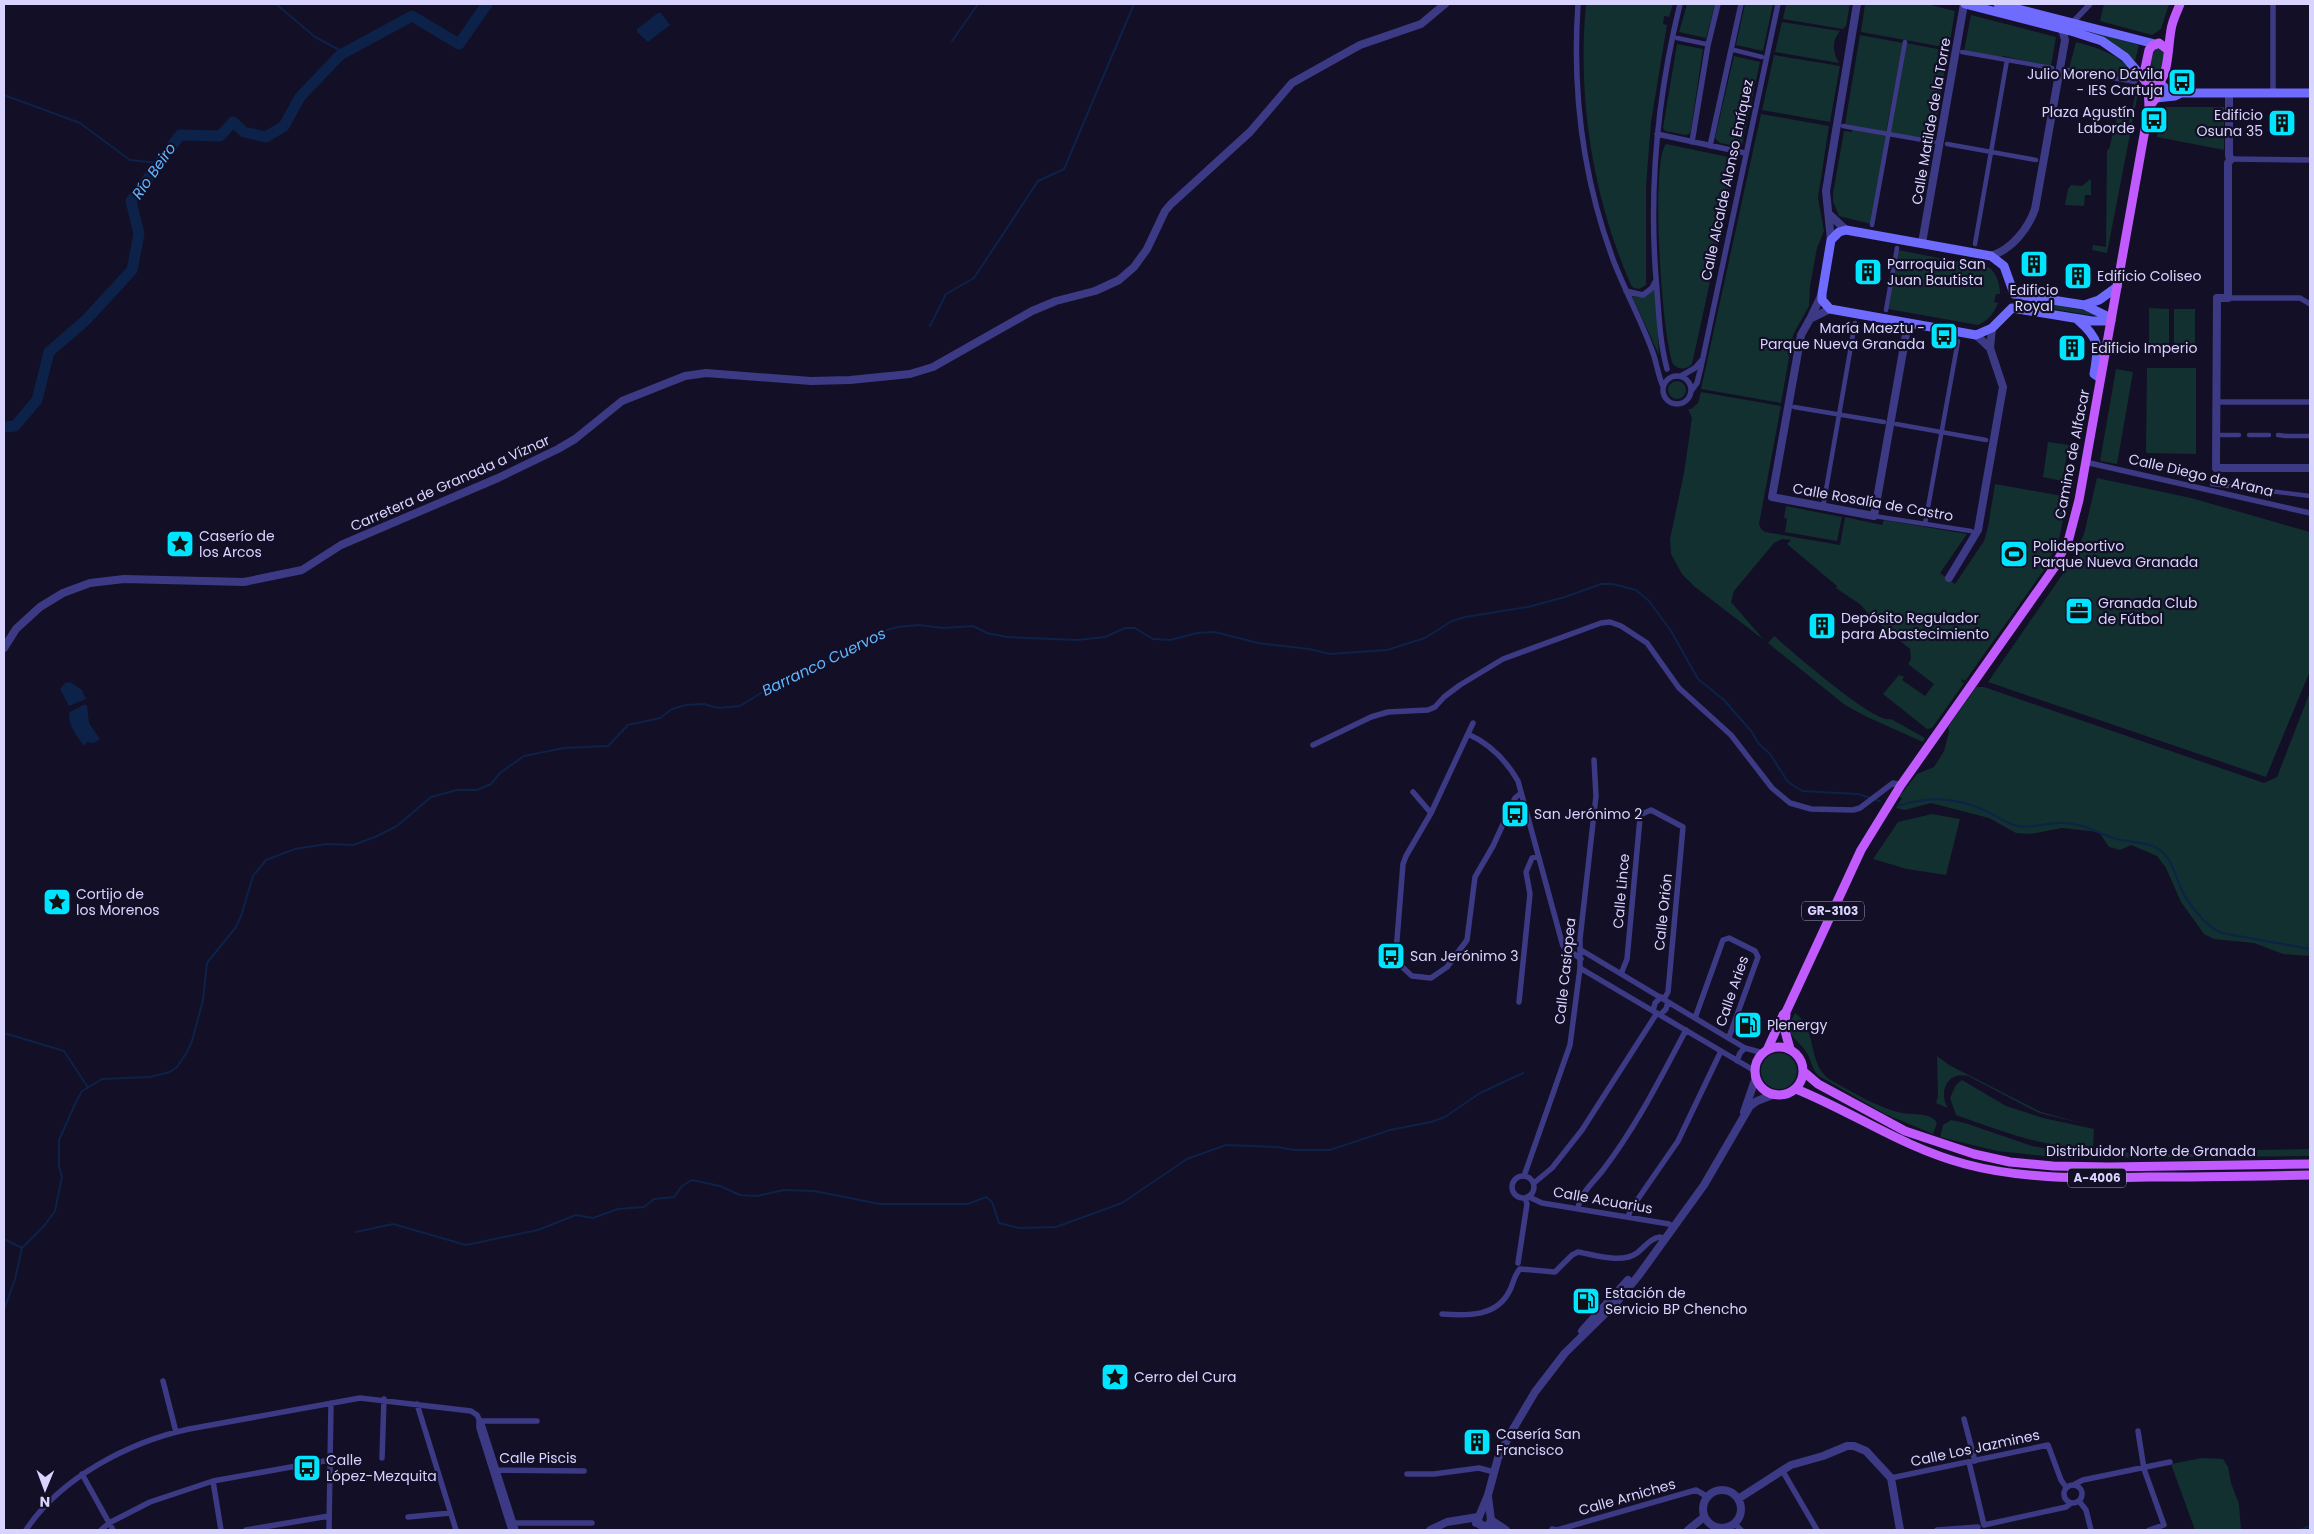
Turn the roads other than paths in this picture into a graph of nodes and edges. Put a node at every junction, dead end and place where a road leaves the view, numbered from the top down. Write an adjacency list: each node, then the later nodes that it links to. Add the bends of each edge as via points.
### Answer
1 (1445, 4): 106 (street, Carretera de Granada a Víznar, via 1421,24 1360,45 1292,83 1250,132 1171,204 1140,259 1119,280 1032,311 934,366 910,374 850,380 811,381 706,373 685,376 622,401 558,449 341,545 302,570 244,582 124,579 90,583 62,593 40,607 16,629)
2 (1578, 4): 59 (street, via 1576,54 1580,124 1597,208)
3 (1680, 4): 36 (street)
4 (1718, 4): 38 (street)
5 (1741, 4): 41 (street)
6 (1778, 4): 43 (street, Calle Alcalde Alonso Enríquez)
7 (1858, 4): 47 (street, via 1826,191)
8 (1964, 4): 14 (main road); 51 (street, Calle Matilde de la Torre)
9 (1998, 4): 13 (main road)
10 (2090, 4): 13 (street)
11 (2180, 4): 15 (main road)
12 (2273, 4): 31 (street)
13 (2073, 28): 14 (main road); 17 (street); 20 (main road); 28 (main road, via 2112,46)
14 (2062, 29): 17 (street)
15 (2171, 30): 20 (main road); 22 (main road)
16 (1677, 38): 19 (street)
17 (2065, 40): 54 (street, via 2035,209)
18 (1905, 42): 37 (street)
19 (1706, 44)
20 (2157, 44): 22 (main road, via 2166,46); 28 (main road, via 2149,50)
21 (1734, 50): 24 (street)
22 (2168, 50): 28 (main road, via 2168,56)
23 (1962, 52): 25 (street)
24 (1762, 56)
25 (2008, 60): 26 (street); 42 (street)
26 (2052, 68)
27 (2068, 70): 28 (street)
28 (2149, 83): 29 (main road); 33 (main road); 34 (main road, Camino de Alfacar)
29 (2181, 93): 30 (main road); 33 (main road)
30 (2228, 93): 31 (main road); 44 (street)
31 (2273, 93): 32 (main road)
32 (2310, 93)
33 (2159, 96): 34 (main road, Camino de Alfacar)
34 (2149, 107): 58 (main road, Camino de Alfacar)
35 (1843, 126): 37 (street)
36 (1657, 134): 38 (street); 57 (street, via 1653,214)
37 (1888, 134): 39 (street); 48 (street)
38 (1692, 142): 41 (street)
39 (1934, 142)
40 (1947, 144): 42 (street)
41 (1710, 146): 43 (street)
42 (1991, 152): 45 (street); 52 (street)
43 (1745, 153): 79 (street, Calle Alcalde Alonso Enríquez)
44 (2230, 159): 46 (street); 63 (street)
45 (2036, 160)
46 (2310, 160)
47 (1830, 215): 49 (street); 50 (street)
48 (1872, 226)
49 (1846, 230): 50 (main road); 51 (main road)
50 (1831, 240): 60 (main road)
51 (1922, 243): 55 (main road)
52 (1975, 244)
53 (1897, 248): 68 (street)
54 (2008, 248): 55 (street); 56 (street)
55 (1991, 256): 56 (main road)
56 (2004, 266): 61 (main road)
57 (1655, 282): 59 (street, via 1643,295); 80 (street, via 1661,348)
58 (2117, 287): 65 (main road, via 2100,300); 70 (main road, Camino de Alfacar)
59 (1626, 290): 78 (street)
60 (1822, 294): 67 (main road, via 1822,300); 69 (street)
61 (2014, 294): 62 (main road); 66 (main road, via 2009,299)
62 (2024, 296): 65 (main road); 66 (main road, via 2026,303)
63 (2228, 298): 64 (street, via 2300,298); 86 (street, via 2217,298)
64 (2310, 304)
65 (2084, 305): 70 (main road)
66 (2017, 308): 71 (main road); 74 (main road)
67 (1830, 309): 69 (street); 73 (main road)
68 (1886, 310)
69 (1810, 319): 100 (street, Calle Rosalía de Castro, via 1801,335 1772,498)
70 (2111, 319): 71 (main road); 83 (main road, Camino de Alfacar)
71 (2078, 320): 83 (main road, via 2096,338 2094,374)
72 (1856, 323): 89 (street)
73 (1908, 323): 75 (main road); 102 (street)
74 (1992, 328): 75 (main road); 77 (street)
75 (1976, 335): 77 (street)
76 (1958, 341): 92 (street)
77 (1990, 348): 105 (street, via 2003,387 1981,517 1973,541)
78 (1654, 354): 80 (street); 84 (street)
79 (1701, 361): 81 (street); 85 (street, Calle Alcalde Alonso Enríquez, via 1697,383)
80 (1667, 370): 82 (street)
81 (1681, 376): 82 (street); 85 (street, via 1688,380)
82 (1672, 377): 84 (street)
83 (2100, 378): 96 (main road, Camino de Alfacar)
84 (1663, 386): 85 (street, via 1664,396 1674,404 1687,401)
85 (1692, 390)
86 (2216, 402): 87 (street); 97 (street, via 2216,468)
87 (2310, 402)
88 (1794, 407): 89 (street)
89 (1839, 414): 90 (street); 100 (street)
90 (1884, 422)
91 (1896, 424): 92 (street)
92 (1941, 433): 95 (street); 103 (street)
93 (2221, 435): 94 (street)
94 (2310, 436)
95 (1986, 440)
96 (2085, 462): 101 (street, Calle Diego de Arana); 111 (main road, Camino de Alfacar, via 2074,521 2054,568)
97 (2310, 468)
98 (2212, 484): 99 (street)
99 (2310, 496)
100 (1823, 507): 102 (street, Calle Rosalía de Castro)
101 (2310, 513)
102 (1874, 516): 103 (street, Calle Rosalía de Castro)
103 (1925, 524): 104 (street, Calle Rosalía de Castro)
104 (1971, 531)
105 (1949, 578)
106 (4, 648)
107 (1474, 723): 108 (street)
108 (1468, 734): 113 (street, via 1505,760 1518,781); 114 (street)
109 (1313, 745): 111 (street, via 1371,717 1388,712 1428,710 1460,685 1503,659 1610,622 1647,643 1679,688 1731,735 1781,797 1790,803 1811,810 1853,810 1893,784)
110 (1594, 760): 117 (street, Calle Casiopea, via 1596,796)
111 (1902, 786): 123 (main road, Camino de Alfacar / GR-3103, via 1851,869)
112 (1413, 792): 114 (street)
113 (1521, 793): 114 (street, via 1515,798 1475,877 1464,945 1442,972 1424,978 1412,976 1402,969 1396,952 1403,864); 116 (street)
114 (1431, 813)
115 (1683, 827): 120 (street, Calle Lince, via 1651,810 1640,818 1627,960); 121 (street, Calle Orión, via 1668,992)
116 (1538, 856): 118 (street, via 1561,939 1568,950); 122 (street, via 1532,858 1526,872 1530,894)
117 (1581, 950): 118 (street, Calle Casiopea); 120 (street)
118 (1581, 959): 119 (street, Calle Casiopea)
119 (1580, 968): 124 (street); 140 (street, Calle Casiopea, via 1570,1045)
120 (1621, 974): 121 (street)
121 (1664, 999): 124 (street, via 1666,1009); 124 (street, via 1655,1003); 125 (street)
122 (1519, 1002)
123 (1786, 1012): 129 (main road, GR-3103, via 1784,1027); 131 (main road, GR-3103)
124 (1657, 1013): 126 (street); 141 (street, via 1582,1130 1552,1168)
125 (1695, 1018): 127 (street); 127 (street, Calle Aries, via 1726,937 1758,953)
126 (1686, 1030): 130 (street); 143 (street, via 1641,1116 1615,1155 1581,1196)
127 (1728, 1038): 128 (street)
128 (1745, 1048): 131 (street); 132 (street)
129 (1790, 1049): 131 (main road, via 1774,1047); 133 (main road, GR-3103, via 1800,1058)
130 (1721, 1051): 132 (street); 144 (street, via 1678,1140)
131 (1765, 1051): 134 (main road, GR-3103, via 1756,1064)
132 (1737, 1061): 134 (street)
133 (1804, 1072): 135 (main road); 138 (main road, Distribuidor Norte de Granada / A-4006, via 1818,1084 1905,1131 1974,1154 2010,1162 2109,1167)
134 (1755, 1074): 136 (main road, via 1763,1088); 137 (street, GR-3103)
135 (1796, 1089): 136 (main road, GR-3103); 139 (main road, Distribuidor Norte de Granada / A-4006, via 1926,1152 2006,1172 2111,1178)
136 (1775, 1094): 137 (street, GR-3103, via 1757,1101)
137 (1744, 1114): 145 (street, GR-3103, via 1714,1170)
138 (2310, 1164)
139 (2310, 1175)
140 (1524, 1176): 141 (street); 142 (street, via 1517,1178 1512,1188 1518,1197)
141 (1534, 1184): 142 (street, via 1534,1191)
142 (1527, 1197): 143 (street, Calle Acuarius); 147 (street)
143 (1578, 1209): 144 (street, Calle Acuarius)
144 (1628, 1217): 145 (street, Calle Acuarius)
145 (1673, 1227): 146 (street, GR-3103)
146 (1664, 1239): 148 (street, via 1653,1238 1638,1252 1622,1258 1578,1252 1555,1272 1520,1269 1497,1307 1463,1316); 166 (street, GR-3103, via 1547,1374 1508,1436)
147 (1518, 1263)
148 (1442, 1314)
149 (164, 1381): 157 (street)
150 (384, 1399): 151 (street, via 360,1398); 152 (street); 158 (street)
151 (331, 1403): 157 (street); 159 (street)
152 (416, 1404): 154 (street, via 471,1411); 177 (street)
153 (1964, 1419): 160 (street)
154 (479, 1421): 155 (street); 163 (street)
155 (537, 1421)
156 (2138, 1431): 162 (street)
157 (176, 1432): 167 (street)
158 (382, 1458)
159 (330, 1460): 170 (street); 178 (street)
160 (1972, 1461): 169 (street, Calle Los Jazmines); 172 (street, Calle Los Jazmines, via 2048,1445); 176 (street, via 1984,1525 2066,1507)
161 (2170, 1462): 162 (street)
162 (2144, 1469): 171 (street); 206 (street, via 2164,1525)
163 (495, 1470): 164 (street, Calle Piscis); 185 (street)
164 (584, 1470)
165 (1782, 1470): 169 (street, via 1854,1446 1863,1449); 174 (street); 202 (street)
166 (1494, 1472): 168 (street, via 1479,1468); 180 (street, GR-3103)
167 (82, 1474): 182 (street); 188 (street, via 57,1493)
168 (1407, 1474)
169 (1891, 1478): 203 (street)
170 (213, 1481): 182 (street, via 150,1502); 191 (street)
171 (2075, 1484): 172 (street); 175 (street, via 2081,1493)
172 (2066, 1487): 176 (street, via 2066,1499)
173 (1708, 1497): 174 (street, via 1720,1490); 181 (street, via 1704,1503); 187 (street, Calle Arniches, via 1696,1490)
174 (1738, 1499): 184 (street, via 1741,1510)
175 (2079, 1501): 176 (street); 205 (street, via 2086,1510)
176 (2071, 1503)
177 (450, 1512): 179 (street); 194 (street)
178 (329, 1516): 192 (street); 193 (street)
179 (408, 1517)
180 (1484, 1520): 196 (street, via 1447,1522); 197 (street); 198 (street)
181 (1706, 1520): 184 (street, via 1723,1528); 199 (street); 200 (street)
182 (110, 1523): 189 (street); 190 (street)
183 (592, 1523): 185 (street)
184 (1734, 1523): 201 (street)
185 (511, 1526): 195 (street)
186 (1978, 1527): 204 (street)
187 (1552, 1529)
188 (26, 1530)
189 (101, 1530)
190 (113, 1530)
191 (222, 1530)
192 (246, 1530)
193 (329, 1530)
194 (456, 1530)
195 (516, 1530)
196 (1430, 1530)
197 (1496, 1530)
198 (1506, 1530)
199 (1688, 1530)
200 (1696, 1530)
201 (1741, 1530)
202 (1816, 1530)
203 (1900, 1530)
204 (1937, 1530)
205 (2091, 1530)
206 (2149, 1530)

